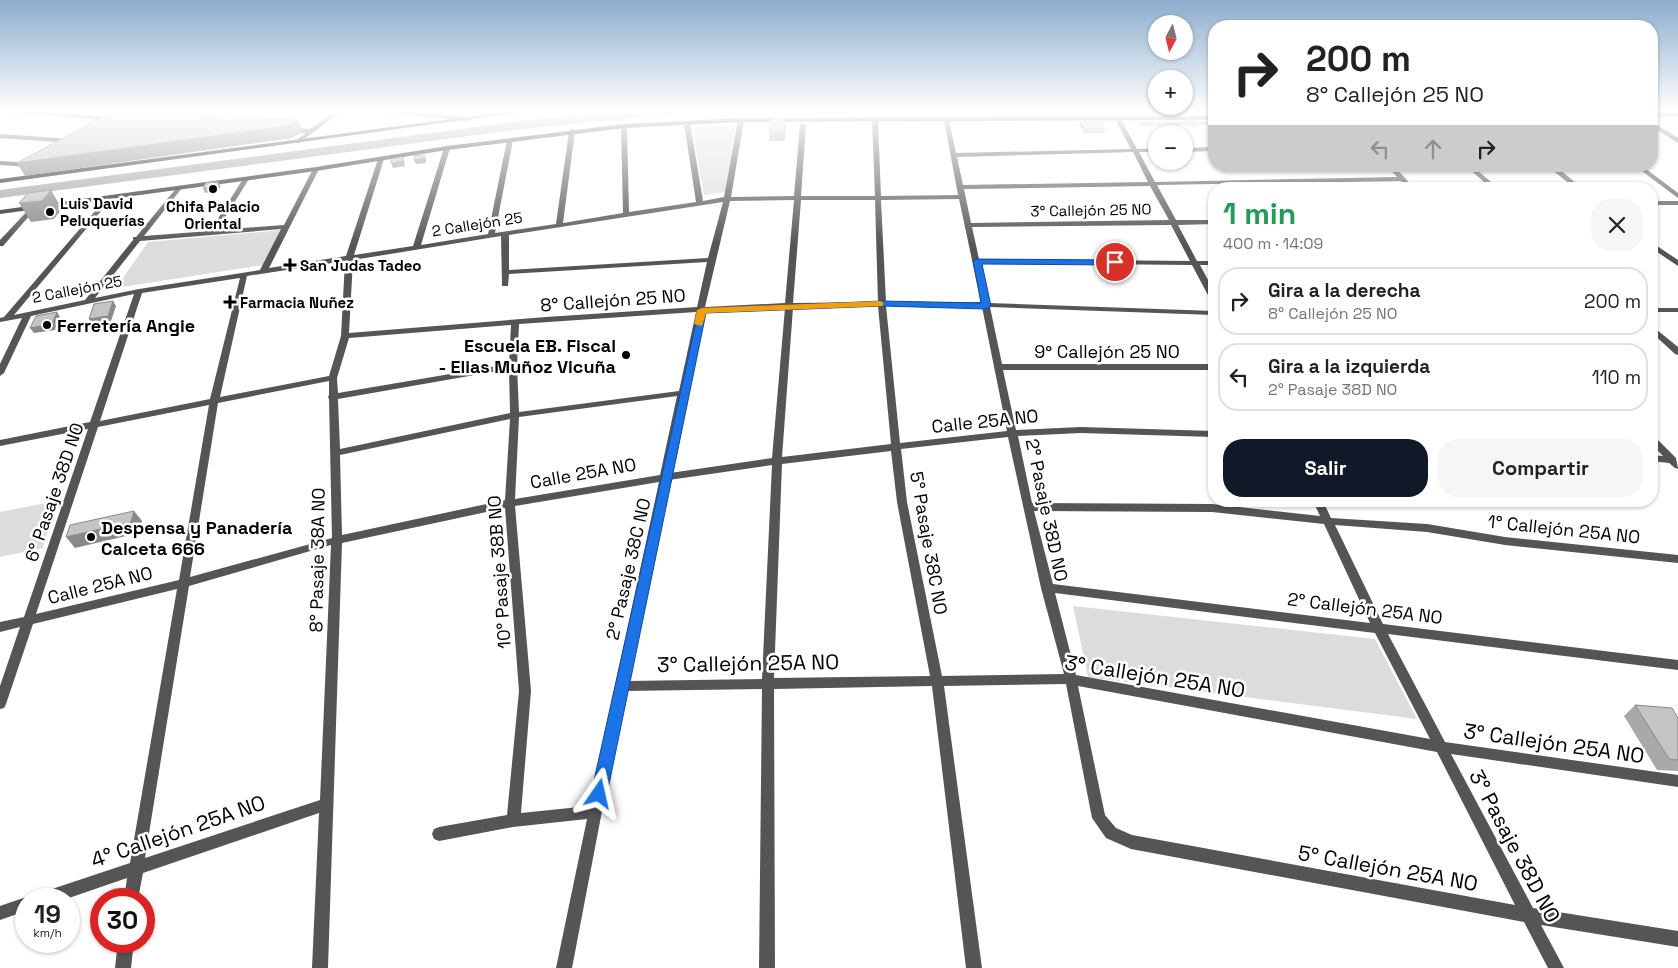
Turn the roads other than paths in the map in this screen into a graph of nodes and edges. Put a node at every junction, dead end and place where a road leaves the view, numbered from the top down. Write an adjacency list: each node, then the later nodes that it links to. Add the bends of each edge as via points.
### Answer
1 (199, 155): 22 (main road)
2 (405, 155): 13 (main road)
3 (445, 155): 53 (street)
4 (507, 155): 50 (street)
5 (569, 155): 45 (street)
6 (625, 155): 42 (street)
7 (692, 155): 37 (street)
8 (735, 155): 36 (street, 2° Pasaje 38C NO)
9 (801, 155): 34 (street)
10 (876, 155): 35 (street, 5° Pasaje 38C NO)
11 (954, 155): 31 (street, 2° Pasaje 38D NO)
12 (1137, 155): 29 (street)
13 (382, 159): 15 (main road); 55 (street, 8° Pasaje 38A NO)
14 (0, 163): 22 (street, via 39,166)
15 (316, 169): 20 (main road); 47 (street)
16 (1396, 172): 21 (street)
17 (1477, 172): 27 (street)
18 (1558, 172): 28 (street)
19 (1646, 172): 32 (street)
20 (246, 179): 30 (main road); 48 (street)
21 (1402, 179): 25 (street, 2 Callejón 25); 26 (street)
22 (14, 180): 23 (main road)
23 (0, 182)
24 (1208, 182): 29 (street, 2 Callejón 25)
25 (1214, 182)
26 (1405, 182)
27 (1488, 182)
28 (1571, 182)
29 (1152, 183): 31 (street, 2 Callejón 25); 43 (street)
30 (180, 187): 33 (main road); 51 (street)
31 (962, 192): 35 (street, 2 Callejón 25); 46 (street, 2° Pasaje 38D NO)
32 (1678, 196)
33 (110, 197): 40 (main road); 76 (street)
34 (799, 198): 35 (street, 2 Callejón 25); 36 (street, 2 Callejón 25); 69 (street)
35 (878, 198): 68 (street, 5° Pasaje 38C NO)
36 (727, 199): 37 (street, 2 Callejón 25); 56 (street, 2° Pasaje 38C NO)
37 (700, 203): 42 (street, 2 Callejón 25)
38 (1658, 203): 39 (street)
39 (1678, 203)
40 (34, 207): 41 (main road); 52 (street)
41 (0, 212)
42 (626, 215): 45 (street, 2 Callejón 25)
43 (1173, 222): 44 (street, 3° Callejón 25 NO); 46 (street, 3° Callejón 25 NO); 58 (street)
44 (1208, 222)
45 (559, 225): 49 (street, 2 Callejón 25)
46 (969, 225): 57 (street, 2° Pasaje 38D NO)
47 (286, 227): 48 (street); 61 (street)
48 (212, 233): 51 (street)
49 (505, 234): 50 (street, 2 Callejón 25); 62 (street)
50 (491, 235): 53 (street, 2 Callejón 25)
51 (136, 239): 67 (street)
52 (0, 244)
53 (416, 248): 55 (street, 2 Callejón 25)
54 (1658, 249): 60 (street)
55 (349, 258): 61 (street, 2 Callejón 25); 79 (street, 8° Pasaje 38A NO)
56 (711, 260): 62 (street); 71 (street, 2° Pasaje 38C NO)
57 (977, 261): 58 (street); 70 (street, 2° Pasaje 38D NO)
58 (1195, 263): 59 (street); 65 (street)
59 (1208, 263)
60 (1678, 264)
61 (263, 272): 63 (street, 2 Callejón 25)
62 (506, 272): 64 (street)
63 (244, 275): 66 (street, 2 Callejón 25); 88 (street)
64 (505, 284)
65 (1208, 288)
66 (139, 291): 67 (street, 2 Callejón 25); 90 (street, 6° Pasaje 38D NO)
67 (88, 301): 74 (street, 2 Callejón 25)
68 (882, 304): 69 (street, 8° Callejón 25 NO); 70 (street, 8° Callejón 25 NO); 95 (street, 5° Pasaje 38C NO)
69 (790, 306): 71 (street, 8° Callejón 25 NO); 98 (street)
70 (986, 306): 75 (street, 8° Callejón 25 NO); 82 (street, 2° Pasaje 38D NO)
71 (702, 310): 77 (street, 8° Callejón 25 NO); 86 (street, 2° Pasaje 38C NO)
72 (1658, 310): 73 (street)
73 (1678, 310)
74 (28, 313): 76 (street, 2 Callejón 25); 84 (street)
75 (1208, 313)
76 (4, 319)
77 (516, 322): 79 (street, 8° Callejón 25 NO); 81 (street, 10° Pasaje 38B NO)
78 (1658, 334): 80 (street)
79 (345, 336): 85 (street, 8° Pasaje 38A NO)
80 (1678, 352)
81 (513, 366): 87 (street); 89 (street, 10° Pasaje 38B NO)
82 (1000, 367): 83 (street, 9° Callejón 25 NO); 91 (street, 2° Pasaje 38D NO)
83 (1208, 367)
84 (0, 373)
85 (333, 378): 87 (street, 8° Pasaje 38A NO); 88 (street)
86 (683, 393): 89 (street); 100 (street, 2° Pasaje 38C NO)
87 (332, 397): 96 (street, 8° Pasaje 38A NO)
88 (214, 402): 90 (street); 107 (street)
89 (515, 415): 96 (street); 101 (street, 10° Pasaje 38B NO)
90 (94, 426): 93 (street); 109 (street, 6° Pasaje 38D NO)
91 (1014, 433): 92 (street, Calle 25A NO, via 1081,430); 95 (street, Calle 25A NO); 102 (street, 2° Pasaje 38D NO)
92 (1208, 434)
93 (0, 443)
94 (1658, 445): 99 (street)
95 (896, 448): 98 (street, Calle 25A NO); 114 (street, 5° Pasaje 38C NO, via 902,502)
96 (335, 453): 105 (street, 8° Pasaje 38A NO)
97 (1658, 459): 99 (street)
98 (777, 461): 100 (street, Calle 25A NO); 115 (street)
99 (1676, 462)
100 (667, 477): 101 (street, Calle 25A NO); 116 (street, 2° Pasaje 38C NO)
101 (510, 503): 105 (street, Calle 25A NO); 123 (street, 10° Pasaje 38B NO, via 525,691)
102 (1028, 507): 104 (street, 1° Callejón 25A NO, via 1212,508); 108 (street, 2° Pasaje 38D NO)
103 (1321, 507): 104 (street, 3° Pasaje 38D NO)
104 (1328, 521): 106 (street, 1° Callejón 25A NO, via 1427,528 1505,541); 111 (street, 3° Pasaje 38D NO)
105 (338, 540): 107 (street, Calle 25A NO); 120 (street, 8° Pasaje 38A NO)
106 (1678, 558)
107 (183, 582): 109 (street, Calle 25A NO); 125 (street)
108 (1047, 588): 111 (street, 2° Callejón 25A NO); 113 (street, 2° Pasaje 38D NO)
109 (28, 621): 110 (street, Calle 25A NO); 117 (street, 6° Pasaje 38D NO)
110 (0, 627)
111 (1378, 627): 112 (street, 2° Callejón 25A NO); 118 (street, 3° Pasaje 38D NO)
112 (1678, 666)
113 (1071, 679): 114 (street, 3° Callejón 25A NO); 118 (street, 3° Callejón 25A NO); 122 (street, 2° Pasaje 38D NO)
114 (937, 680): 115 (street, 3° Callejón 25A NO); 137 (street, 5° Pasaje 38C NO)
115 (768, 683): 116 (street, 3° Callejón 25A NO); 136 (street)
116 (620, 686): 121 (street, 2° Pasaje 38C NO)
117 (0, 704)
118 (1440, 747): 119 (street, 3° Callejón 25A NO); 130 (street, 3° Pasaje 38D NO)
119 (1678, 782)
120 (326, 804): 125 (street, 4° Callejón 25A NO); 134 (street, 8° Pasaje 38A NO)
121 (595, 812): 123 (street); 135 (street, 2° Pasaje 38C NO)
122 (1099, 818): 130 (street, 5° Callejón 25A NO, via 1111,833 1131,842)
123 (513, 820): 124 (street)
124 (439, 834)
125 (135, 868): 126 (street, 4° Callejón 25A NO); 127 (street)
126 (76, 888)
127 (133, 888)
128 (15, 908): 129 (street)
129 (0, 913)
130 (1528, 915): 131 (street, 5° Callejón 25A NO); 138 (street, 3° Pasaje 38D NO)
131 (1678, 940)
132 (125, 953): 133 (street)
133 (123, 968)
134 (320, 968)
135 (564, 968)
136 (767, 968)
137 (974, 968)
138 (1556, 968)

